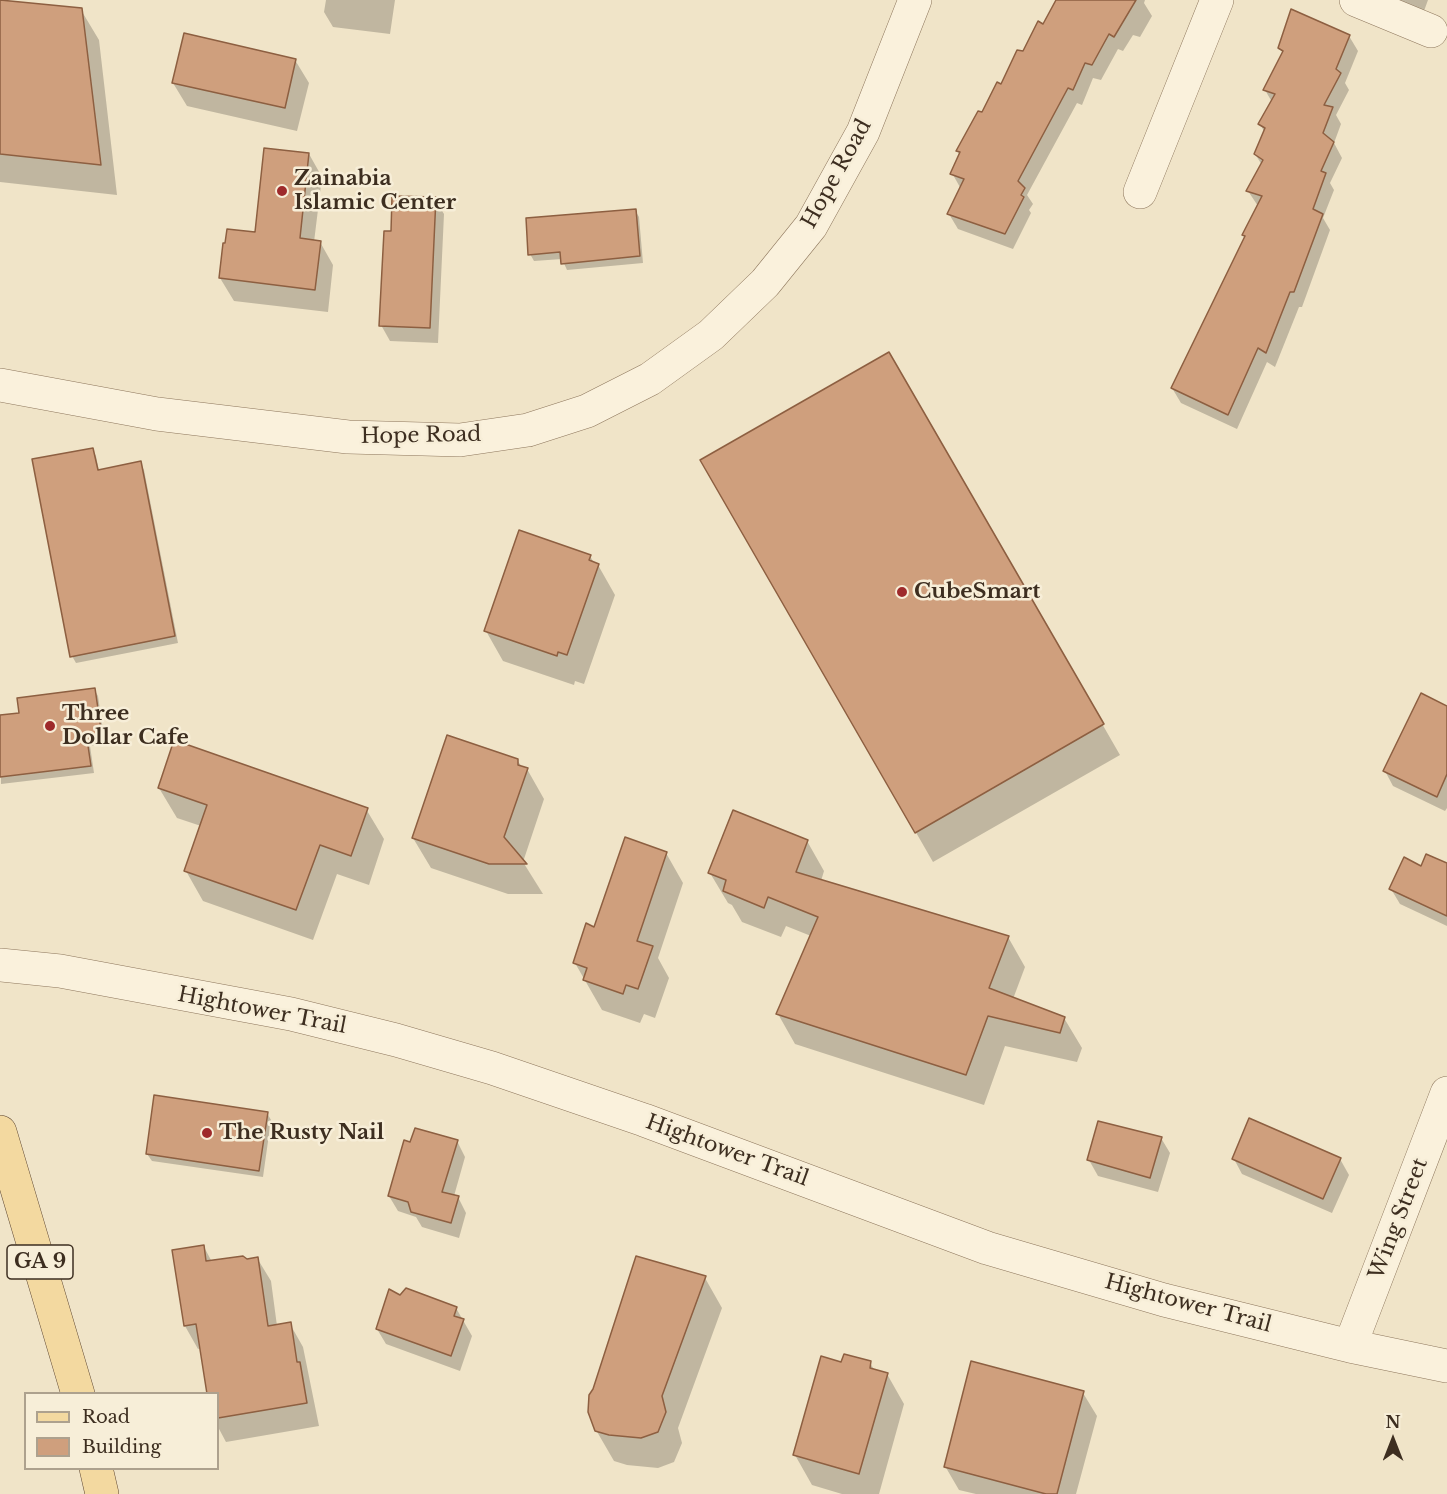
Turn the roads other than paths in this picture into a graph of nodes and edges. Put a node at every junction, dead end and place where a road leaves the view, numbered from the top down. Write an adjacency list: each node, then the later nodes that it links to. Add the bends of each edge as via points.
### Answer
1 (915, 0): 6 (street, Hope Road, via 863,132 811,226 765,283 711,335 651,378 587,411 528,430 460,440 348,437 157,414)
2 (1217, 0): 5 (street)
3 (1356, 0): 4 (street)
4 (1431, 32)
5 (1140, 192)
6 (0, 385)
7 (0, 965): 10 (street, Hightower Trail, via 60,971 291,1014 396,1040 644,1120 987,1248 1164,1300)
8 (1447, 1093): 10 (street, Wing Street)
9 (0, 1132): 12 (main road, GA 9)
10 (1350, 1346): 11 (street, Hightower Trail)
11 (1447, 1366)
12 (77, 1392)
13 (96, 1470): 14 (main road)
14 (102, 1494)

